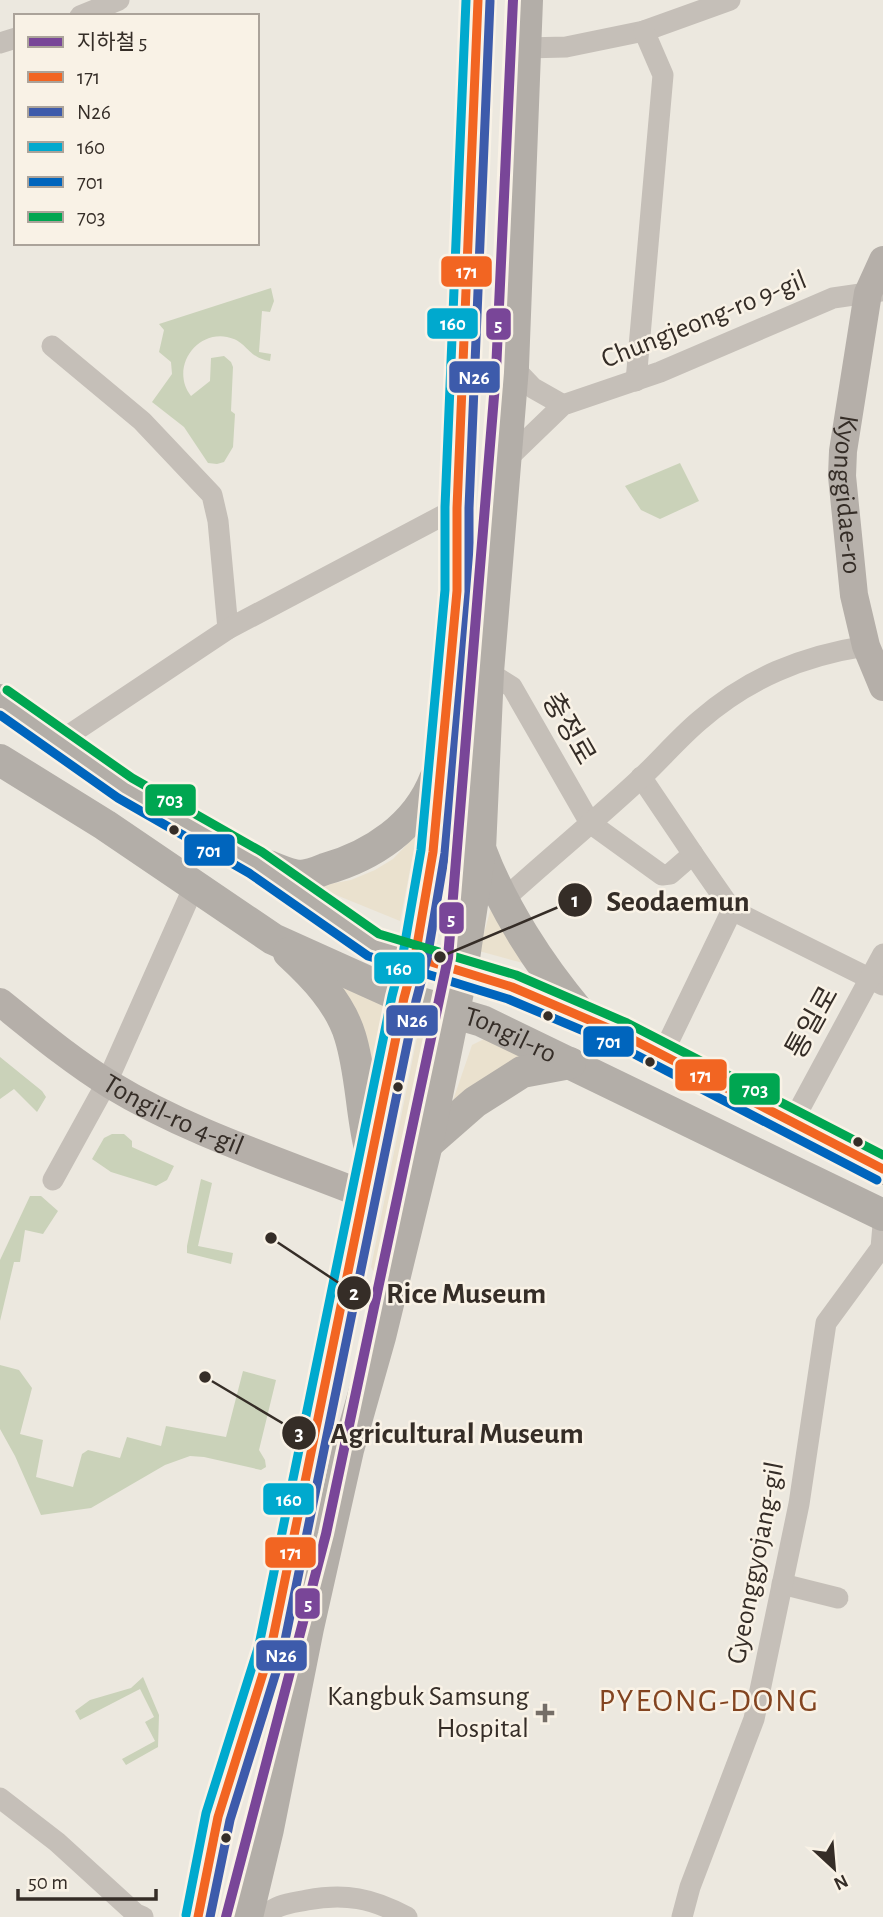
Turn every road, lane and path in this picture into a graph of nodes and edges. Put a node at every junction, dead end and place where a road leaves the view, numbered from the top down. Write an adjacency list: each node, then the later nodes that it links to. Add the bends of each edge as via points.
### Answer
1 (119, 0): 5 (street)
2 (478, 0): 15 (main road)
3 (527, 0): 7 (main road)
4 (730, 0): 6 (street)
5 (85, 14)
6 (644, 31): 7 (street, via 566,47); 12 (street, via 663,75)
7 (525, 48): 11 (main road)
8 (883, 260): 9 (main road, Kyonggidae-ro)
9 (875, 292): 12 (street, Chungjeong-ro 9-gil, via 834,298); 17 (main road, Kyonggidae-ro, via 842,476 854,596)
10 (52, 346): 16 (street, via 142,421 212,495)
11 (513, 367): 13 (street, via 533,388); 14 (main road)
12 (636, 381): 13 (street, Chungjeong-ro 9-gil)
13 (563, 405): 14 (street)
14 (504, 462): 18 (main road)
15 (457, 508): 16 (street); 23 (main road, via 457,591)
16 (228, 629): 21 (street)
17 (866, 646): 19 (main road, Kyonggidae-ro); 24 (street, via 839,650 752,681 696,723)
18 (488, 671): 25 (street, 충정로, via 512,687); 26 (main road)
19 (883, 687)
20 (0, 699): 21 (main road, Tongil-ro)
21 (60, 741): 28 (main road, Tongil-ro, via 125,788)
22 (0, 760): 29 (main road, Tongil-ro)
23 (440, 765): 28 (main road, via 417,812 365,853 300,876); 34 (main road, via 433,852)
24 (642, 777): 25 (street); 27 (street)
25 (590, 823): 27 (street, via 662,875 670,874); 30 (street)
26 (480, 850): 30 (main road); 35 (main road)
27 (693, 854): 31 (street)
28 (256, 863): 34 (main road, Tongil-ro, via 374,945)
29 (195, 884): 32 (main road, Tongil-ro); 43 (street)
30 (502, 901): 40 (main road, via 554,983)
31 (732, 910): 36 (street); 41 (street)
32 (273, 939): 37 (main road, Tongil-ro); 46 (main road, via 322,987 348,1030)
33 (883, 954): 36 (street, 통일로)
34 (415, 957): 35 (main road, Tongil-ro); 37 (main road)
35 (462, 972): 39 (main road); 40 (main road, Tongil-ro)
36 (877, 981): 44 (street, 통일로)
37 (404, 998): 39 (main road, Tongil-ro); 46 (main road)
38 (0, 1002): 43 (main road, Tongil-ro 4-gil)
39 (453, 1012): 42 (main road, Tongil-ro); 45 (main road)
40 (585, 1018): 41 (main road, Tongil-ro)
41 (663, 1053): 44 (main road, Tongil-ro)
42 (570, 1063): 45 (main road, via 522,1072 475,1101); 50 (main road, Tongil-ro)
43 (107, 1082): 48 (street); 49 (main road, Tongil-ro 4-gil, via 198,1129)
44 (793, 1121): 47 (main road, Tongil-ro)
45 (427, 1144): 57 (main road, via 348,1450)
46 (373, 1160): 49 (main road)
47 (883, 1169)
48 (53, 1180)
49 (365, 1195): 56 (main road, via 271,1648 218,1817)
50 (883, 1215)
51 (883, 1225): 52 (street, Gyeonggyojang-gil, via 881,1248 826,1323)
52 (782, 1584): 53 (street); 60 (street, Gyeonggyojang-gil, via 754,1719)
53 (838, 1598)
54 (0, 1798): 55 (street)
55 (143, 1917)
56 (198, 1917)
57 (247, 1917)
58 (262, 1917): 59 (street, via 276,1905 339,1895)
59 (407, 1917)
60 (682, 1917)

